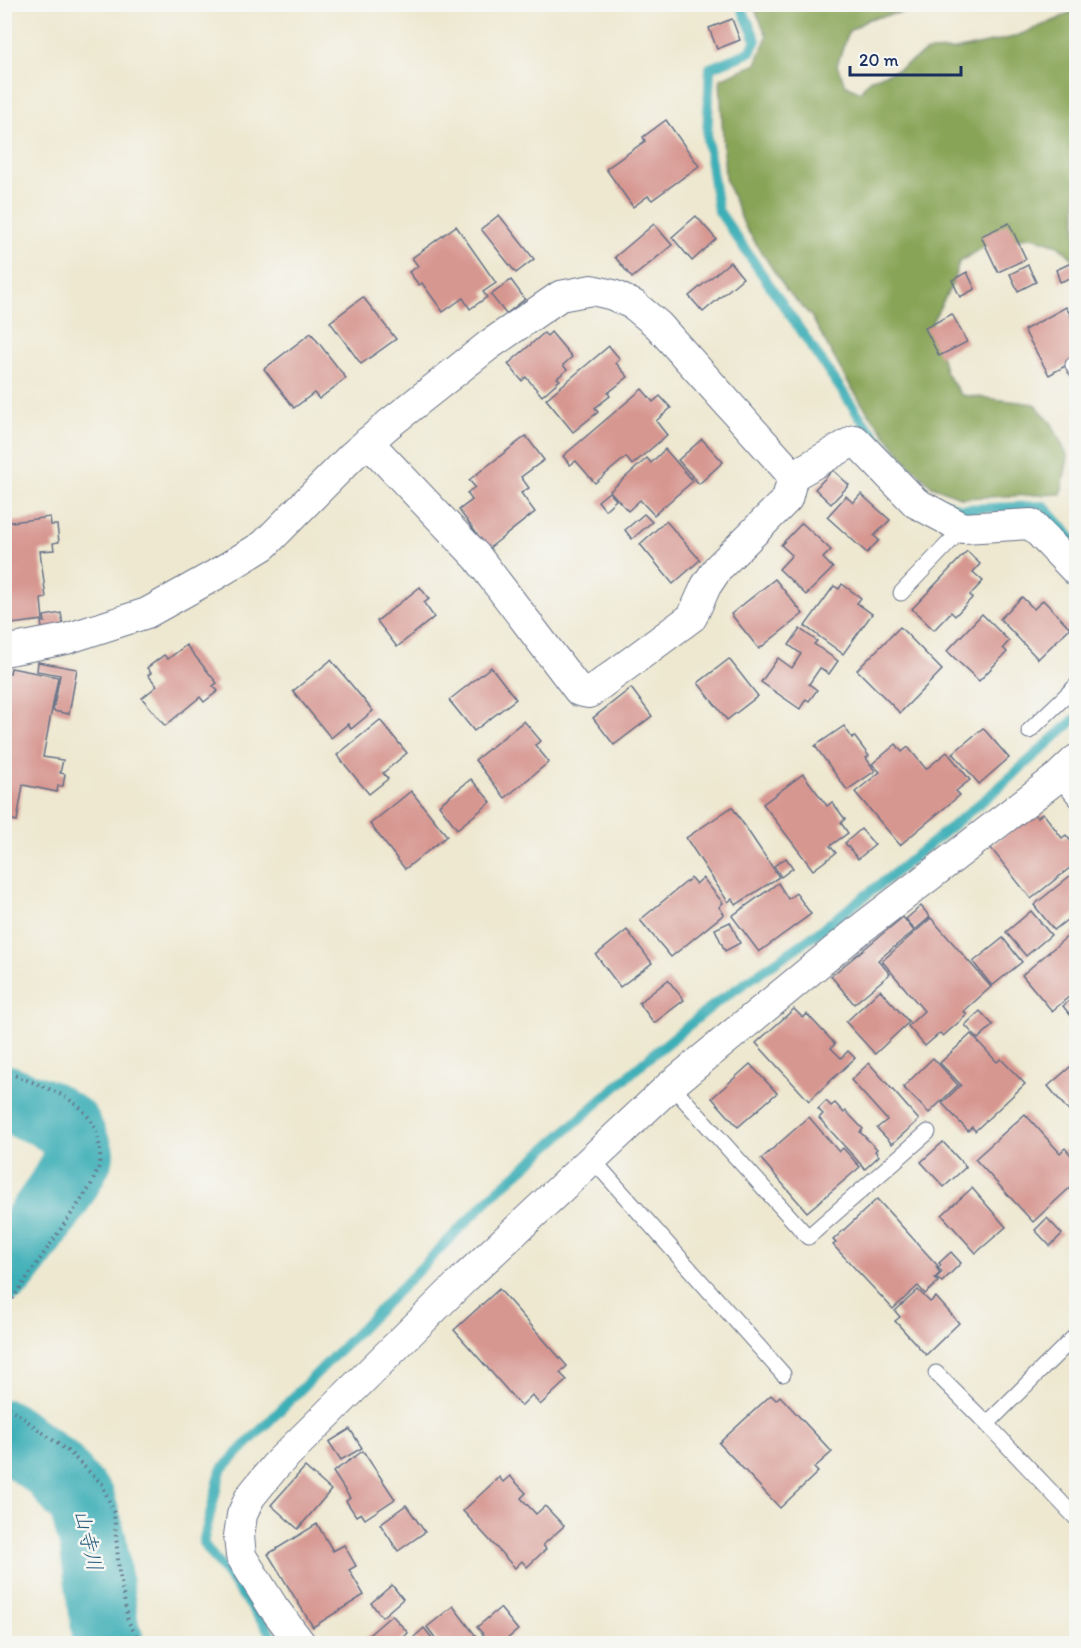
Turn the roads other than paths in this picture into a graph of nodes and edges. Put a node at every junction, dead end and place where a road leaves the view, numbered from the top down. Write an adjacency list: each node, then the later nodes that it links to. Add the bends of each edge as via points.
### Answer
1 (368, 442): 2 (street, via 489,345 560,296 592,290 634,305 658,325); 2 (street, via 478,558 579,691 589,693 692,617 718,568 787,499); 6 (street, via 264,546 215,575 147,613 66,639)
2 (793, 476): 3 (street, via 855,440 916,503)
3 (963, 528): 4 (street, via 1031,524); 5 (lane)
4 (1077, 571)
5 (901, 593)
6 (4, 651)
7 (1077, 686): 8 (lane)
8 (1029, 731)
9 (1070, 778): 10 (street, via 863,927)
10 (671, 1085): 11 (lane, via 808,1238); 12 (street)
11 (928, 1132)
12 (592, 1159): 15 (lane); 18 (street, via 464,1279 276,1465 250,1497 242,1515 241,1556)
13 (1077, 1335): 16 (lane)
14 (936, 1373): 16 (lane)
15 (783, 1374)
16 (987, 1424): 17 (lane)
17 (1073, 1507)
18 (301, 1644)

